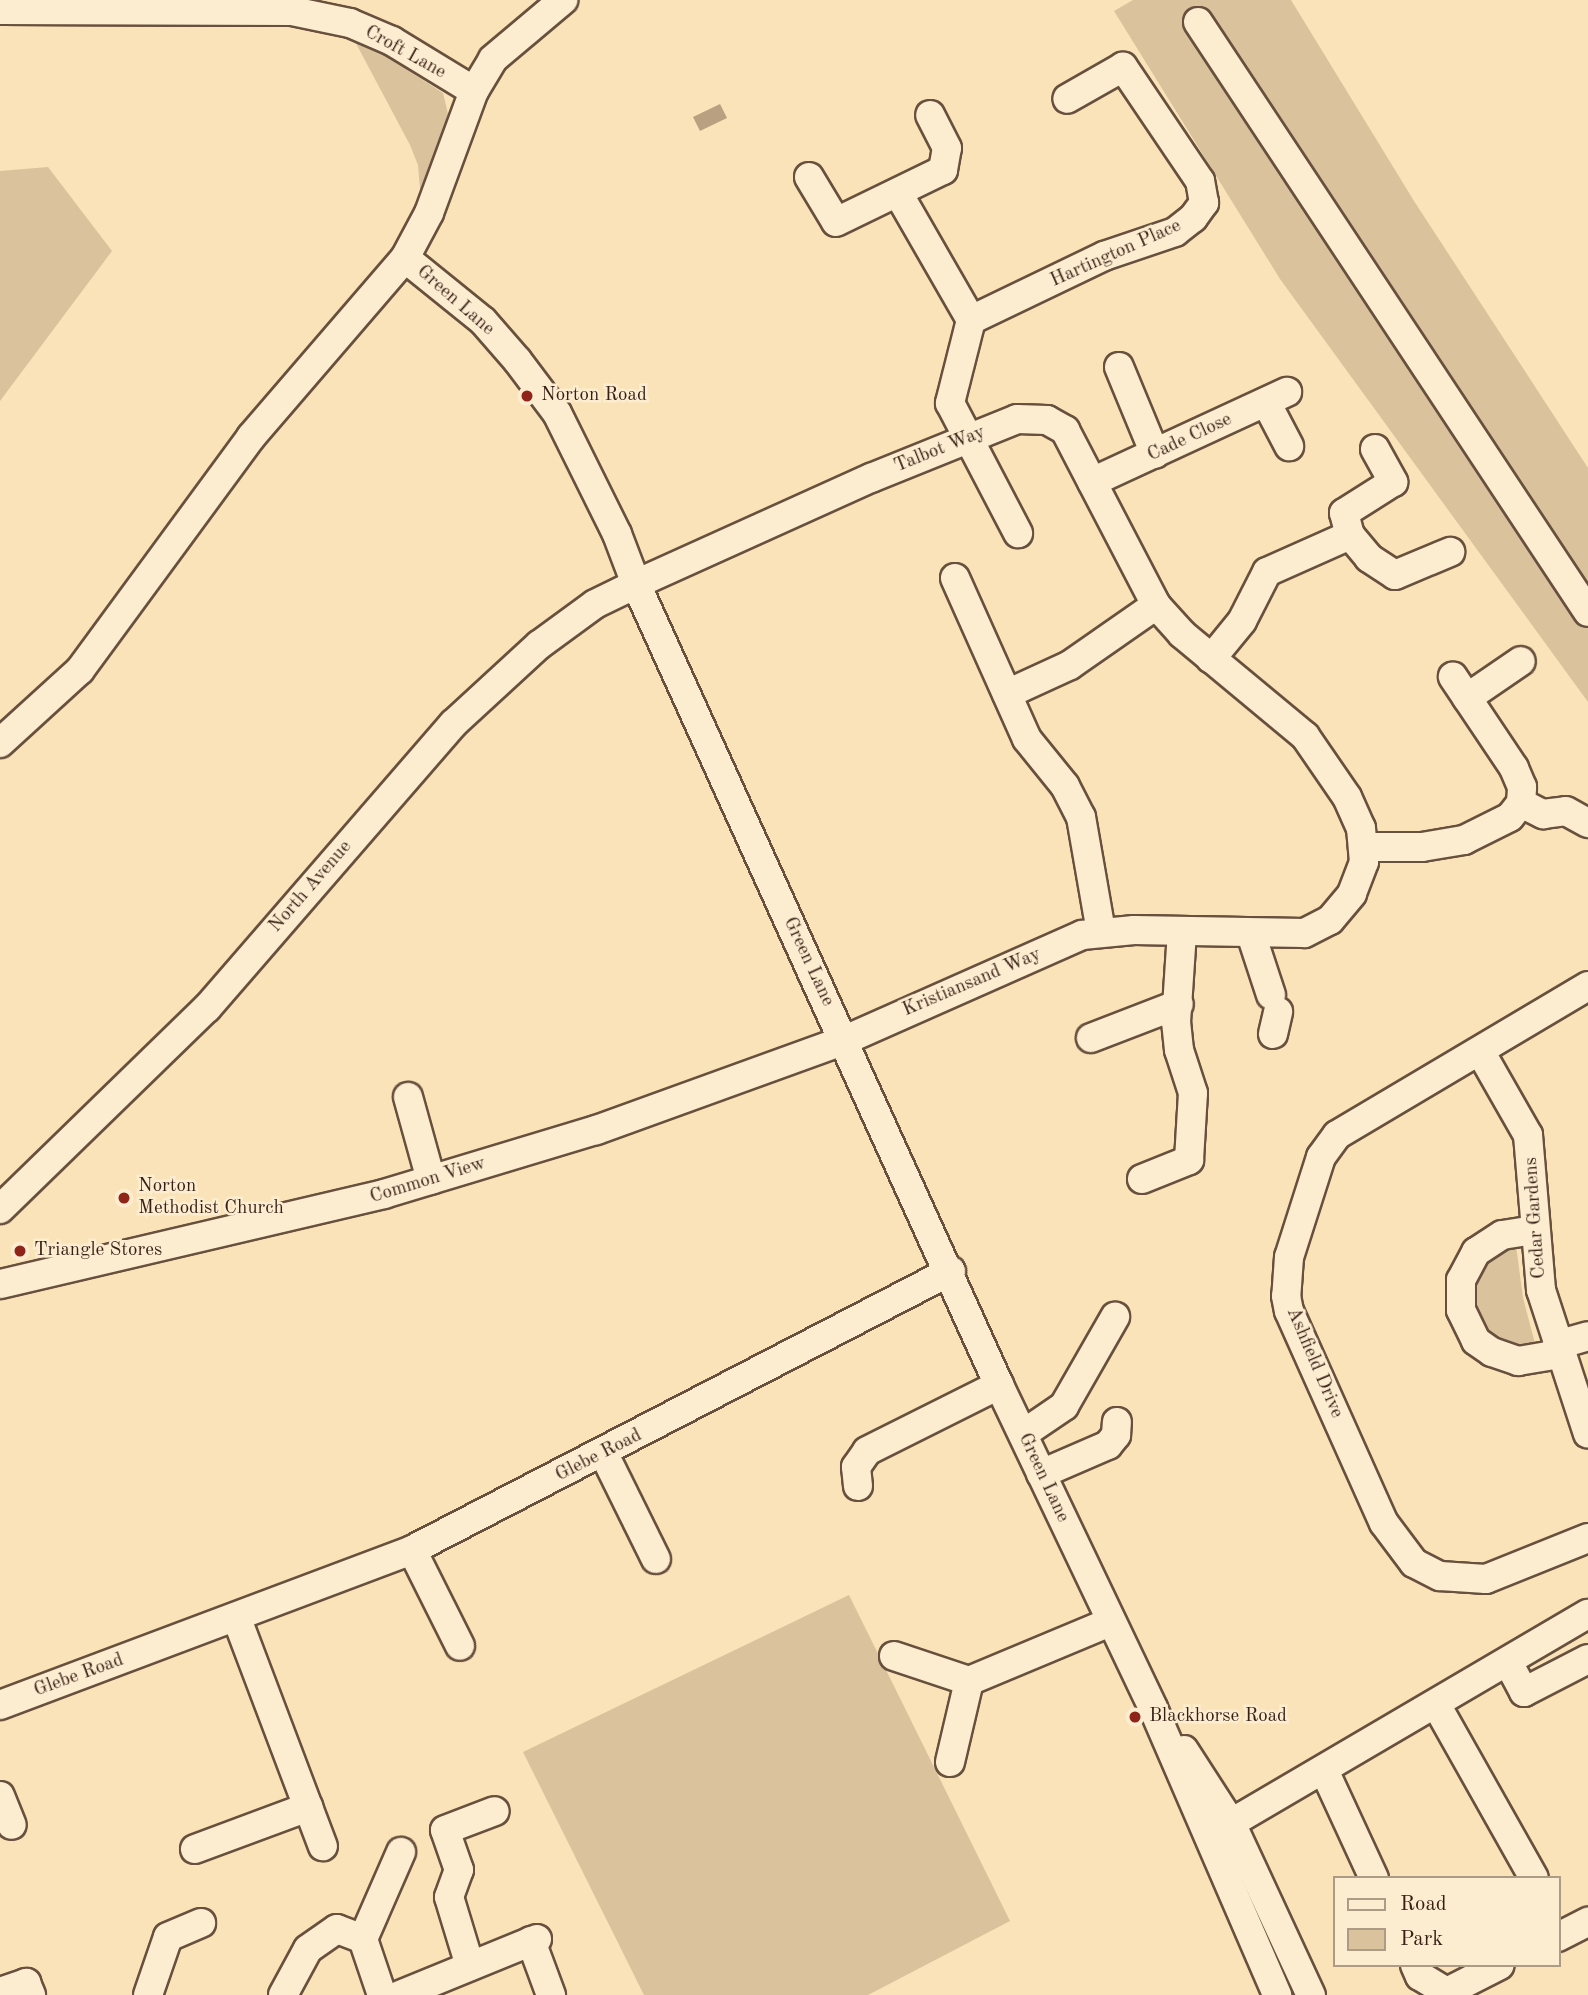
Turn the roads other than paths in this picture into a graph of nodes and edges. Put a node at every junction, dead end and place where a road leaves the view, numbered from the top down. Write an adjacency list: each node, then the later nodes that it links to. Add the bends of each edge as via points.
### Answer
1 (563, 0): 4 (street, via 493,59)
2 (0, 10): 4 (street, Croft Lane, via 292,11 350,23 391,41)
3 (1198, 22): 23 (street)
4 (474, 91): 9 (street, via 429,213)
5 (1067, 99): 10 (street, Hartington Place, via 1123,67 1200,181 1204,203 1175,232 1104,256)
6 (930, 115): 8 (street, via 947,148 943,170)
7 (810, 177): 8 (street, via 836,222)
8 (898, 193): 10 (street)
9 (405, 258): 21 (street, Green Lane, via 483,321 557,413 617,534); 27 (street, via 251,437 80,670)
10 (971, 320): 12 (street, via 950,390 950,403)
11 (1119, 367): 15 (street)
12 (967, 439): 16 (street, Talbot Way, via 1028,416 1047,419 1072,440); 18 (street); 21 (street, Talbot Way)
13 (1289, 446): 15 (street, Cade Close, via 1276,397)
14 (1375, 449): 17 (street, via 1393,482)
15 (1155, 454): 16 (street, Cade Close)
16 (1092, 482): 22 (street, Talbot Way)
17 (1347, 524): 19 (street, via 1369,558 1385,572 1402,575); 24 (street, via 1267,572 1242,621)
18 (1018, 533)
19 (1450, 552)
20 (955, 578): 26 (street)
21 (636, 584): 38 (street, Green Lane); 43 (street, North Avenue, via 595,604 539,645 453,724 207,1007)
22 (1156, 605): 24 (street); 26 (street, via 1070,665)
23 (1588, 612)
24 (1211, 659): 30 (street, via 1306,736 1347,797)
25 (1521, 661): 28 (street, via 1460,688 1514,768 1522,788)
26 (1007, 694): 32 (street, via 1027,739 1065,786 1081,817)
27 (0, 743)
28 (1521, 803): 29 (street, via 1544,814 1566,811); 30 (street, via 1510,817 1464,840 1422,847)
29 (1588, 823)
30 (1365, 847): 33 (street, Kristiansand Way, via 1352,894 1330,920 1289,936)
31 (1182, 931): 32 (street, Kristiansand Way); 33 (street, Kristiansand Way); 35 (street)
32 (1101, 932): 38 (street, Kristiansand Way, via 1082,935)
33 (1251, 934): 36 (street)
34 (1588, 986): 39 (street, Ashfield Drive)
35 (1179, 1004): 37 (street); 41 (street, via 1179,1050 1193,1093 1189,1160)
36 (1274, 1013)
37 (1091, 1038)
38 (845, 1040): 42 (street, Common View, via 596,1130); 45 (street, Green Lane)
39 (1479, 1051): 44 (street, Cedar Gardens, via 1516,1107 1528,1135); 57 (street, Ashfield Drive, via 1352,1125 1328,1146 1289,1257 1289,1311 1384,1523 1414,1563 1440,1576 1486,1579)
40 (408, 1097): 42 (street)
41 (1142, 1179)
42 (431, 1180): 46 (street, Common View, via 223,1235)
43 (0, 1209)
44 (1534, 1230): 49 (street, Cedar Gardens, via 1541,1290); 49 (street, via 1502,1235 1476,1252 1461,1280 1461,1310 1476,1341 1492,1352 1518,1361)
45 (951, 1271): 50 (street, Green Lane); 54 (street, Glebe Road)
46 (0, 1284)
47 (1115, 1317): 52 (street, via 1064,1406)
48 (1588, 1336): 49 (street)
49 (1558, 1350): 53 (street, Cedar Gardens)
50 (999, 1385): 52 (street, Green Lane); 56 (street, via 867,1451 856,1467)
51 (1117, 1422): 55 (street, via 1116,1435 1108,1445)
52 (1023, 1434): 55 (street, Green Lane)
53 (1588, 1434)
54 (604, 1454): 58 (street, Glebe Road); 59 (street)
55 (1041, 1474): 62 (street, Green Lane)
56 (858, 1486)
57 (1588, 1538)
58 (412, 1550): 61 (street, Glebe Road); 63 (street)
59 (656, 1559)
60 (1588, 1614): 66 (street)
61 (237, 1619): 68 (street, Glebe Road); 73 (street)
62 (1110, 1622): 67 (street); 76 (street, Green Lane)
63 (460, 1646)
64 (894, 1656): 67 (street)
65 (1588, 1659): 66 (street, via 1524,1692)
66 (1508, 1662): 69 (street)
67 (970, 1681): 70 (street)
68 (0, 1705)
69 (1437, 1706): 71 (street); 81 (street)
70 (950, 1762)
71 (1324, 1770): 76 (street); 80 (street)
72 (0, 1796): 75 (street)
73 (308, 1807): 77 (street); 78 (street)
74 (495, 1811): 86 (street, via 446,1830 459,1870 449,1897)
75 (12, 1825)
76 (1220, 1830): 96 (street, Green Lane); 97 (street, Green Lane)
77 (323, 1846)
78 (195, 1849)
79 (401, 1852): 85 (street)
80 (1373, 1876)
81 (1533, 1876)
82 (1588, 1922): 84 (street)
83 (201, 1923): 91 (street, via 168,1937)
84 (1560, 1936)
85 (363, 1939): 92 (street, via 337,1929 308,1948); 93 (street)
86 (470, 1966): 94 (street); 95 (street, via 534,1940)
87 (1416, 1967): 88 (street, via 1420,1976 1447,1992)
88 (1496, 1967)
89 (0, 1992): 90 (street, via 26,1983)
90 (31, 1995)
91 (148, 1995)
92 (283, 1995)
93 (382, 1995)
94 (400, 1995)
95 (551, 1995)
96 (1277, 1995)
97 (1311, 1995)

